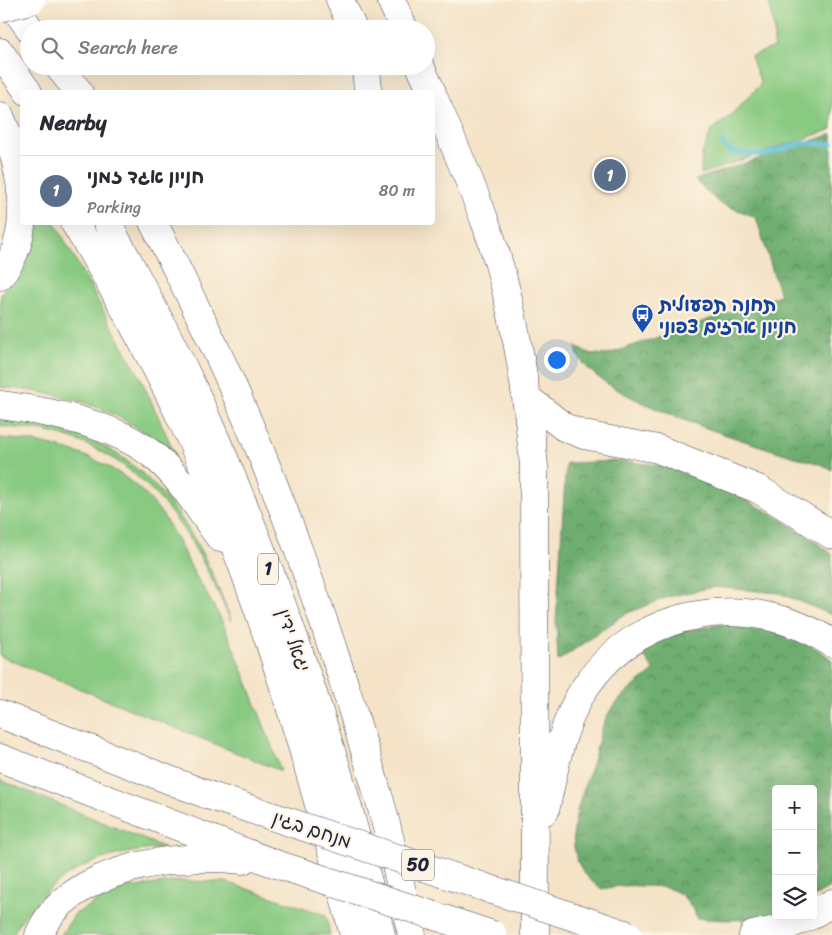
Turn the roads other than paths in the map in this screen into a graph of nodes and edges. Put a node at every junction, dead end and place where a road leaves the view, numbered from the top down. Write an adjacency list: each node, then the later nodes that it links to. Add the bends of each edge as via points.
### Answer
1 (9, 0): 6 (main road)
2 (31, 0): 5 (main road, bridge)
3 (340, 0): 7 (main road)
4 (391, 0): 8 (main road)
5 (0, 8)
6 (23, 20)
7 (349, 20)
8 (400, 20)
9 (3, 56): 14 (main road)
10 (63, 75): 15 (main road)
11 (65, 75): 16 (main road)
12 (367, 75): 17 (main road)
13 (424, 75): 18 (main road)
14 (27, 90)
15 (73, 90)
16 (77, 90)
17 (368, 90)
18 (431, 90)
19 (435, 100): 28 (main road, via 486,225 506,292)
20 (0, 115): 21 (main road); 22 (main road)
21 (20, 142)
22 (20, 183)
23 (21, 225): 27 (main road, via 16,247)
24 (76, 225): 31 (main road, via 129,315 165,386 207,479)
25 (109, 225): 42 (main road, יגאל ידין / 1, via 196,395 252,527 310,686)
26 (155, 225): 43 (main road, יגאל ידין / 1, via 233,388 295,543 342,678 379,800)
27 (0, 276)
28 (527, 398): 30 (main road, via 564,426 584,435 658,449 758,489); 36 (main road, via 534,466)
29 (0, 405): 31 (main road, via 70,418 126,438 150,452 168,470)
30 (832, 535)
31 (240, 565): 41 (main road, via 276,665)
32 (832, 643): 36 (main road, via 789,621 738,612 706,612 684,617 654,627 631,640 607,660 585,687 567,725 543,819)
33 (0, 714): 46 (main road, מנחם בגין / 50, bridge, via 208,795)
34 (0, 758): 35 (main road)
35 (221, 851): 40 (main road, via 127,868 97,879 64,902); 44 (main road, 50, bridge, via 273,863)
36 (534, 877): 45 (main road)
37 (832, 902): 38 (main road)
38 (817, 912)
39 (800, 920): 47 (main road)
40 (39, 935)
41 (354, 935)
42 (381, 935)
43 (412, 935)
44 (493, 935)
45 (534, 935)
46 (628, 935)
47 (753, 935)

